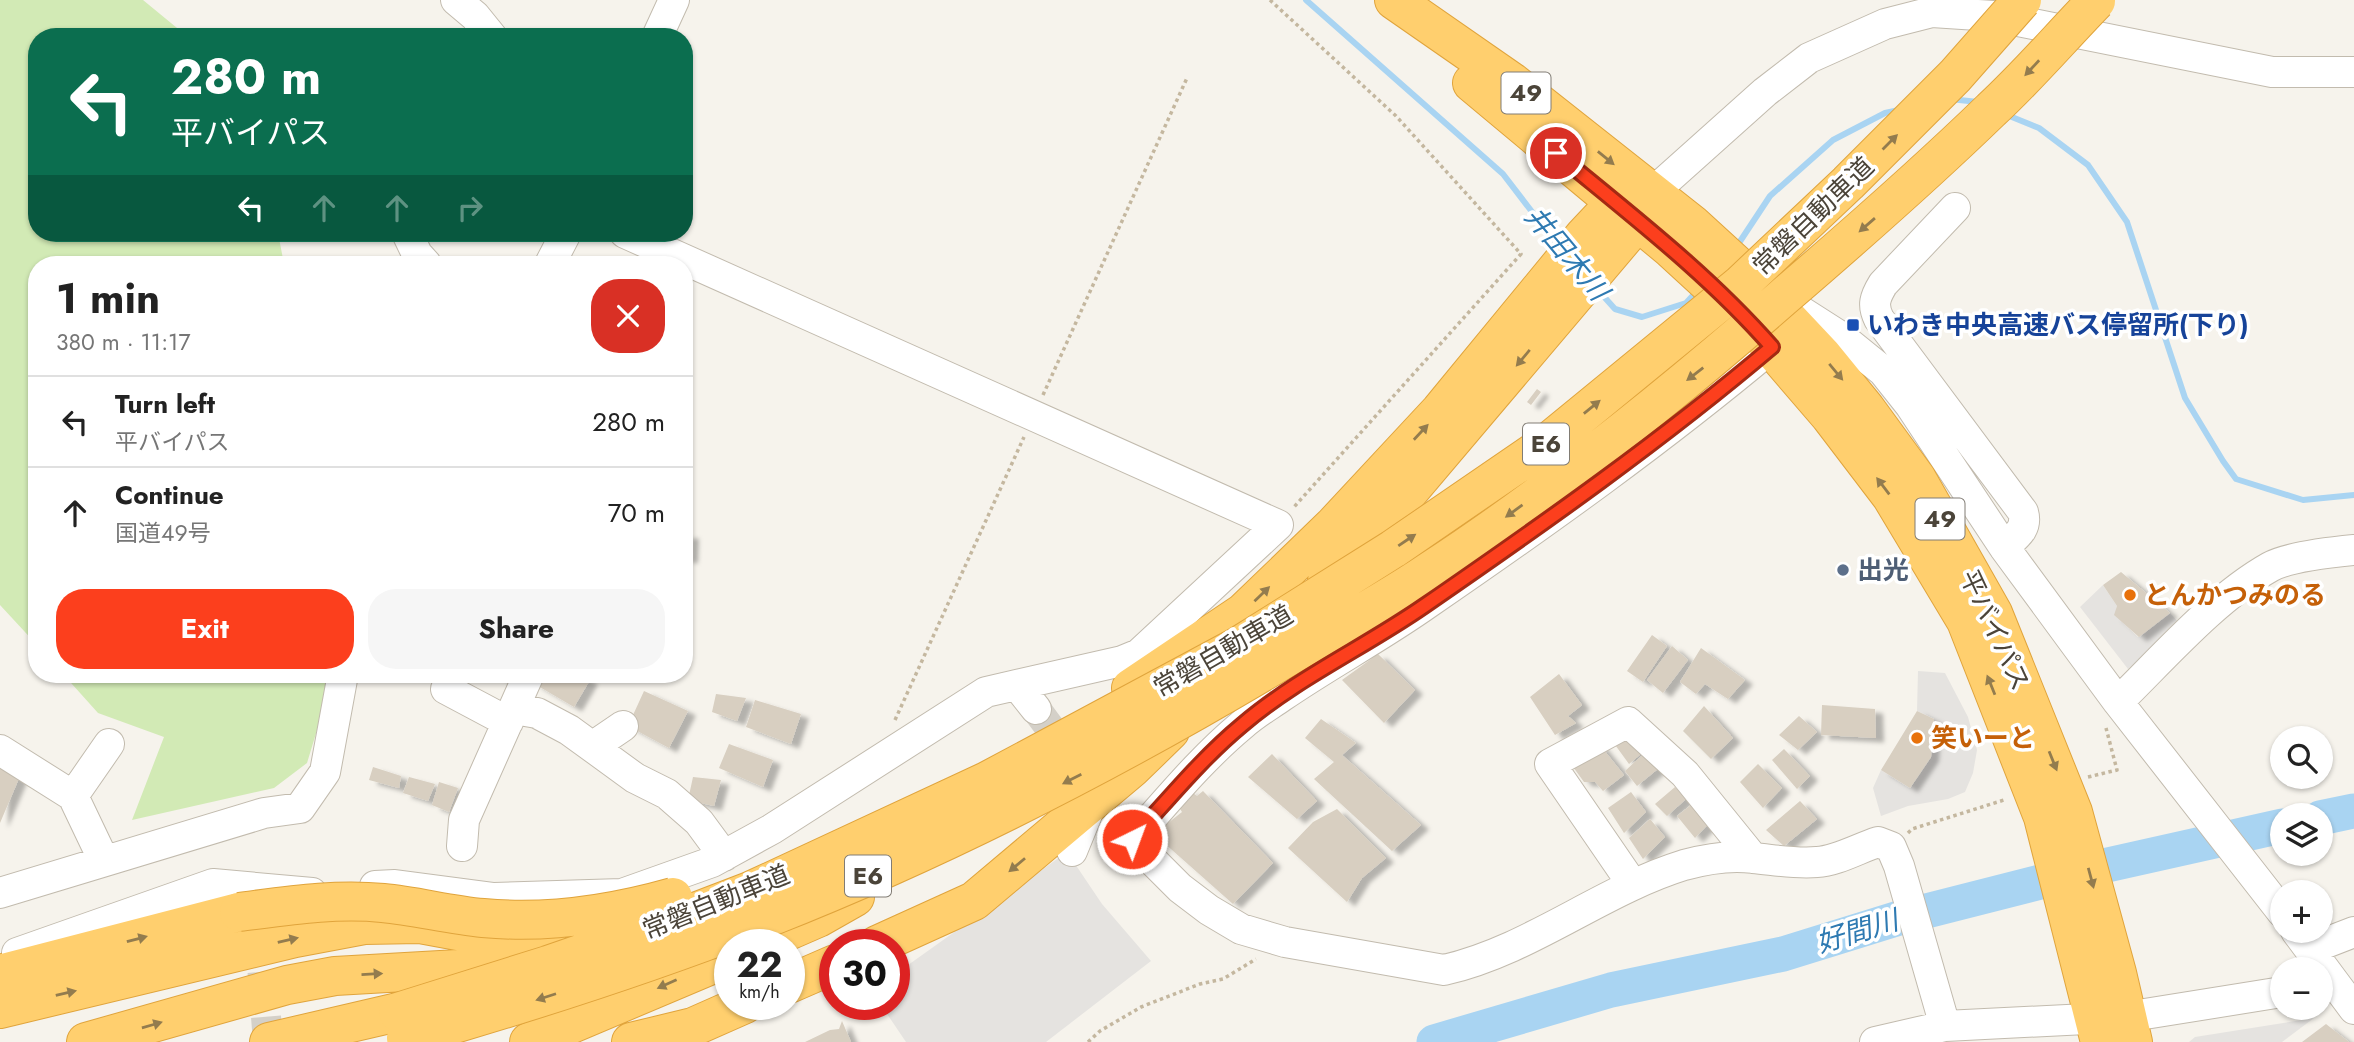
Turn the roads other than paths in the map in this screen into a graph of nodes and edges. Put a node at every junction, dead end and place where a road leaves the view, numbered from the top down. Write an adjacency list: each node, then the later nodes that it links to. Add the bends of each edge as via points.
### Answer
1 (456, 0): 7 (street)
2 (674, 0): 8 (street)
3 (1380, 0): 10 (highway, 49, via 1417,37)
4 (1394, 0): 10 (highway, 49, one-way to 10, via 1512,82)
5 (2022, 0): 35 (highway, 常磐自動車道 / E6, one-way to 5, bridge, via 987,781 1237,647 1394,549 1546,444 1750,275 1955,76)
6 (2096, 0): 32 (highway, 常磐自動車道 / E6, one-way to 32, bridge, via 1995,107 1880,214 1702,368 1570,471 1430,572 1225,696)
7 (485, 28)
8 (661, 28)
9 (2354, 72): 10 (street, via 2272,72 1993,16 1932,12 1885,24 1809,58)
10 (1635, 206): 15 (highway, 平バイパス / 49); 16 (highway)
11 (1955, 208): 18 (street, via 1883,284 1874,308 2023,512 2022,530)
12 (645, 242): 13 (street)
13 (677, 256)
14 (693, 263): 22 (street, via 1278,524 1139,654)
15 (1739, 282): 17 (highway, 平バイパス / 49, via 1744,316); 18 (street, via 1820,322 1883,371); 33 (highway, 平バイパス / 49, one-way to 33, via 1822,355 1917,479 1993,613)
16 (1556, 296): 34 (highway, one-way to 34, via 1361,548 1132,768); 49 (highway, one-way to 16, via 775,893 915,828 976,768 1113,700 1244,612)
17 (1772, 347): 33 (highway, 平バイパス / 49, one-way to 17, via 1891,496); 34 (street, via 1551,518 1244,723 1202,761)
18 (2004, 547): 24 (street)
19 (2354, 550): 24 (street, via 2272,566 2223,602)
20 (341, 683): 40 (street, via 325,772 300,808 264,813)
21 (524, 683): 26 (street)
22 (1017, 684): 25 (street); 38 (street, via 986,692)
23 (446, 689): 26 (street)
24 (2118, 702): 43 (street)
25 (1035, 709)
26 (511, 715): 30 (street, via 537,713); 36 (street, via 464,820)
27 (623, 726): 30 (street, via 601,741)
28 (109, 744): 31 (street)
29 (1, 745): 31 (street)
30 (605, 755): 38 (street, via 667,794 699,822)
31 (73, 796): 40 (street)
32 (1028, 802): 45 (highway, bridge); 60 (highway, 常磐自動車道 / E6, one-way to 60, bridge, via 870,876 588,984)
33 (2067, 802): 59 (highway, 平バイパス / 49)
34 (1114, 820): 37 (street); 41 (street, via 1180,888 1241,929 1285,942 1444,970 1509,950); 46 (highway, one-way to 46, via 974,901)
35 (891, 825): 44 (highway, bridge, via 740,878 626,910 544,919 484,918 381,902); 60 (highway, 常磐自動車道 / E6, bridge, via 750,891 481,988)
36 (462, 846)
37 (1072, 851)
38 (724, 856): 44 (street, via 622,894 494,898 395,885)
39 (1753, 858): 41 (street, via 1685,865); 41 (street, via 1685,774 1628,722 1550,764); 57 (street, via 1821,862 1878,842 1895,857)
40 (104, 861): 42 (street)
41 (1633, 885)
42 (0, 893)
43 (2270, 897)
44 (250, 900): 50 (street, via 213,884); 52 (highway, one-way to 44)
45 (793, 929)
46 (910, 930)
47 (2354, 932): 48 (street)
48 (2333, 935)
49 (630, 945): 55 (highway, one-way to 49, via 364,925 420,924 512,942); 62 (highway, one-way to 49, via 287,985 335,976 588,962)
50 (0, 957)
51 (714, 964): 64 (highway, one-way to 64)
52 (0, 974)
53 (2333, 990): 56 (street)
54 (2270, 995): 59 (street)
55 (0, 1009)
56 (2354, 1009)
57 (1942, 1016): 59 (street); 66 (street)
58 (714, 1020): 61 (highway)
59 (2113, 1030)
60 (399, 1031): 63 (highway, 常磐自動車道 / E6)
61 (685, 1035): 65 (highway)
62 (86, 1042)
63 (269, 1042)
64 (529, 1042)
65 (631, 1042)
66 (1875, 1042)

